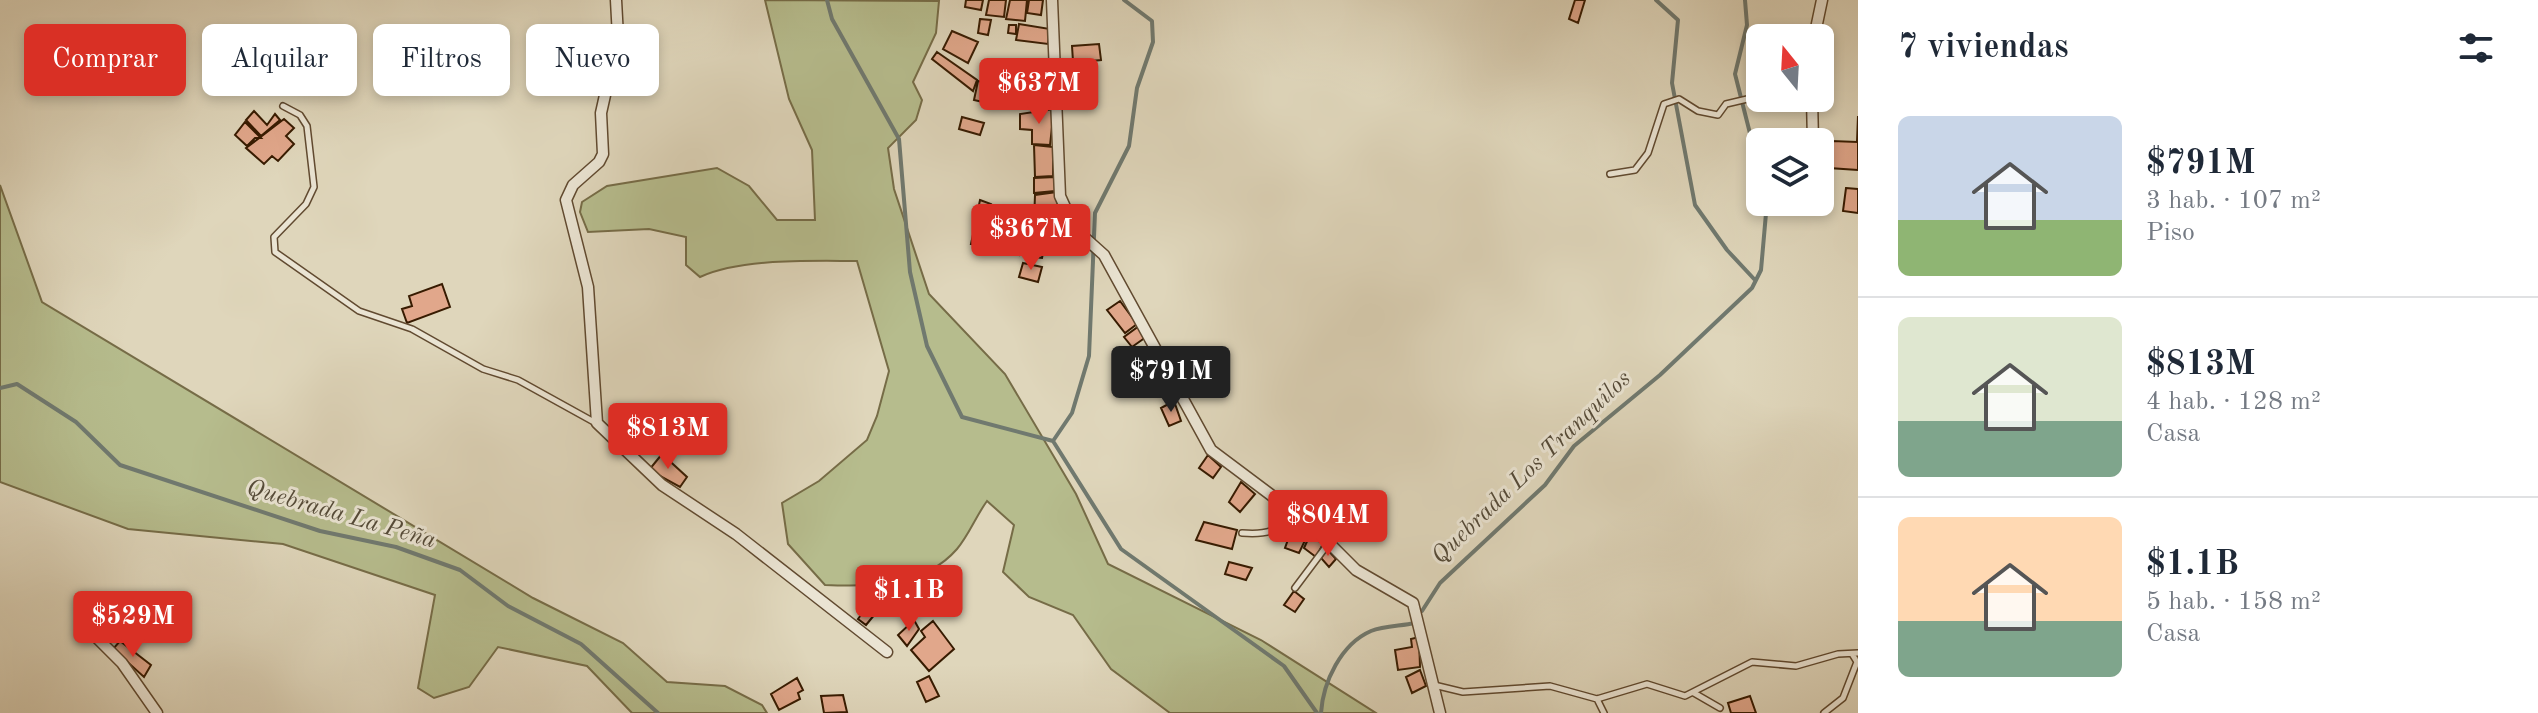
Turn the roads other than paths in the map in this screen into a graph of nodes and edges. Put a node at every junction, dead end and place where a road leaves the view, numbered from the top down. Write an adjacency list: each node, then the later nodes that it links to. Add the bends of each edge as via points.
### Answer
1 (616, 0): 10 (street, via 618,37 601,113 603,154 566,200 588,287)
2 (1052, 0): 8 (street, via 1060,196)
3 (1822, 0): 4 (street)
4 (1817, 24)
5 (1746, 99): 7 (lane, via 1726,104 1718,115 1679,99 1664,104 1648,153 1635,170)
6 (283, 106): 10 (lane, via 307,126 314,187 306,204 274,237 275,252 359,311 412,329)
7 (1610, 174)
8 (1077, 231): 9 (lane, via 1033,230); 11 (street, via 1104,255 1211,450)
9 (1007, 241)
10 (597, 423): 16 (street, via 662,485 736,534)
11 (1295, 513): 12 (lane, via 1285,526 1265,535); 13 (street)
12 (1242, 533)
13 (1329, 543): 14 (lane); 18 (street, via 1356,570 1413,603)
14 (1295, 588)
15 (94, 635): 22 (street, via 122,663)
16 (887, 652)
17 (1855, 653): 19 (lane, via 1796,666 1748,663); 25 (lane, via 1855,671 1843,698)
18 (1432, 685): 20 (lane, via 1463,692 1550,686); 23 (street)
19 (1693, 693): 20 (lane, via 1679,696 1642,684); 21 (lane)
20 (1597, 699): 24 (lane)
21 (1720, 708)
22 (157, 713)
23 (1440, 713)
24 (1604, 713)
25 (1824, 713)

